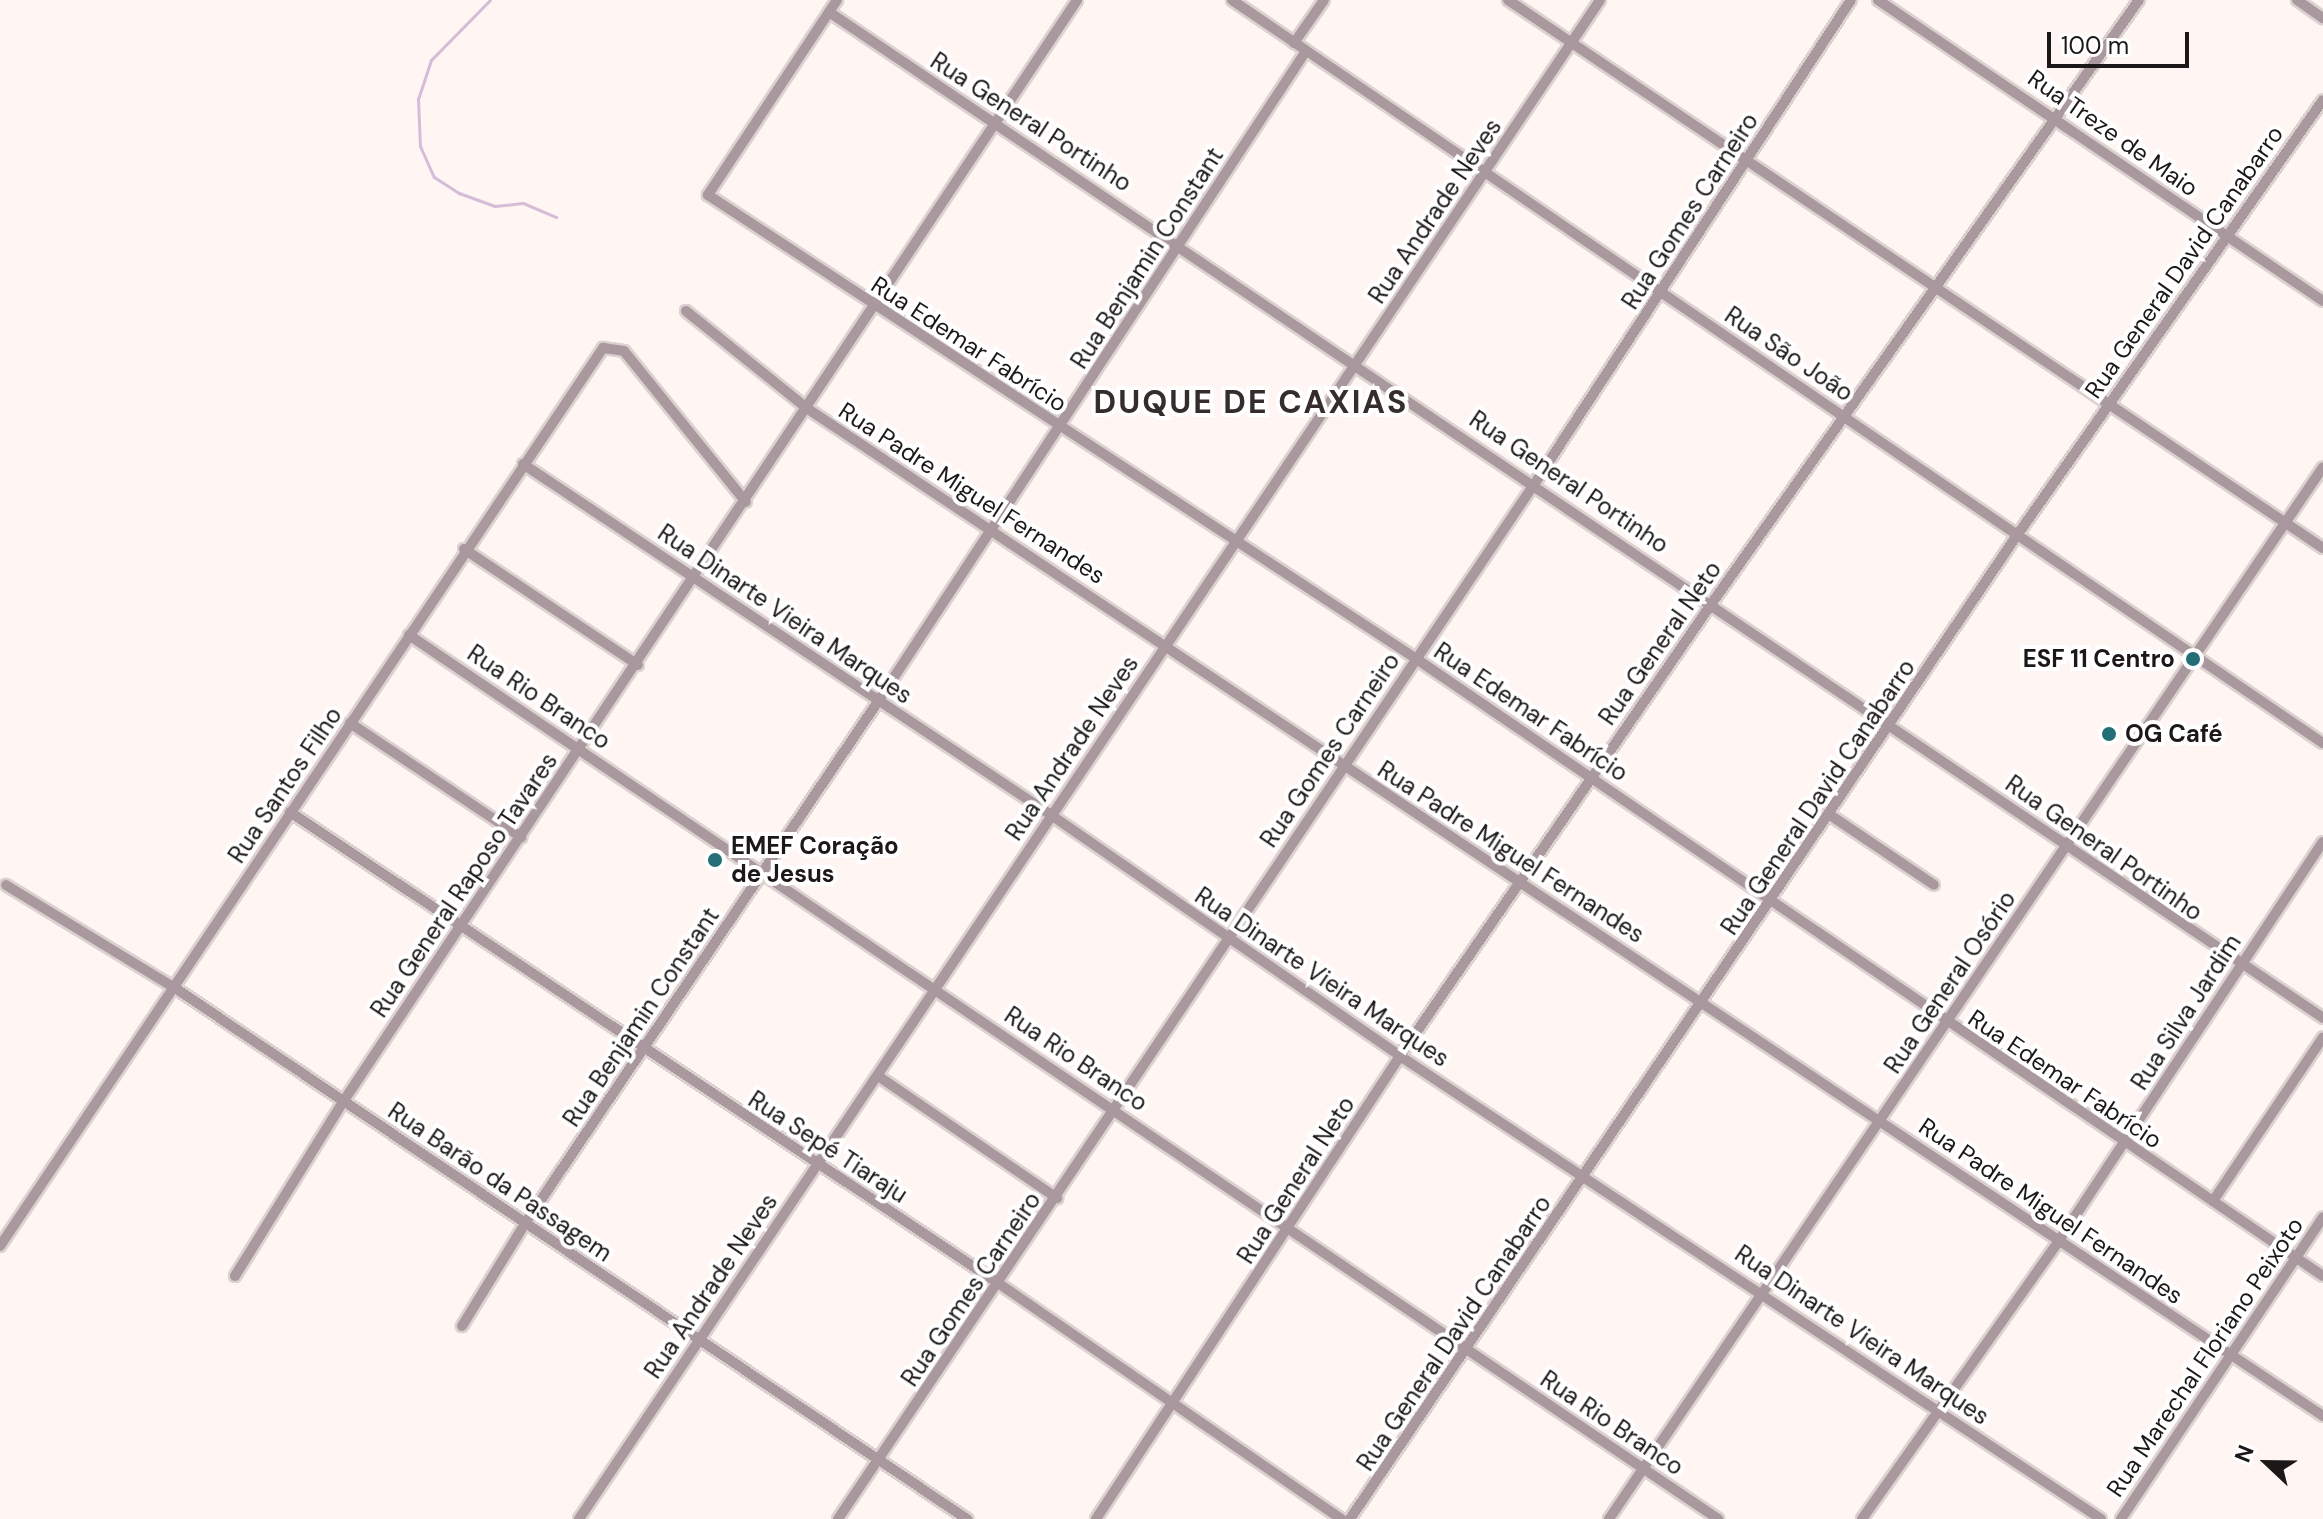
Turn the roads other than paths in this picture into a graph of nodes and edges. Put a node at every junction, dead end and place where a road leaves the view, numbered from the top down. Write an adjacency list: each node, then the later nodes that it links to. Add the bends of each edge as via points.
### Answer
1 (837, 0): 11 (street)
2 (1077, 0): 18 (street, Rua General Raposo Tavares)
3 (1232, 0): 13 (street, Rua São João)
4 (1324, 0): 13 (street)
5 (1508, 0): 14 (street)
6 (1600, 0): 14 (street, Rua Andrade Neves)
7 (1851, 0): 19 (street, Rua Gomes Carneiro)
8 (1878, 0): 17 (street, Rua Treze de Maio)
9 (2139, 0): 17 (street, Rua General Neto)
10 (2297, 0): 12 (street)
11 (829, 12): 18 (street, Rua General Portinho); 26 (street, Rua Edemar Fabrício, via 708,195)
12 (2323, 18)
13 (1294, 43): 15 (street, Rua São João)
14 (1572, 44): 19 (street); 20 (street, Rua Andrade Neves)
15 (1306, 51): 20 (street, Rua São João); 22 (street, Rua Benjamin Constant)
16 (2323, 100): 21 (street, Rua General David Canabarro)
17 (2058, 117): 21 (street, Rua Treze de Maio); 23 (street, Rua General Neto)
18 (998, 124): 22 (street, Rua General Portinho); 26 (street, Rua General Raposo Tavares)
19 (1748, 162): 23 (street); 24 (street, Rua Gomes Carneiro)
20 (1485, 174): 24 (street, Rua São João); 28 (street, Rua Andrade Neves)
21 (2224, 235): 25 (street, Rua Treze de Maio); 29 (street, Rua General David Canabarro)
22 (1181, 245): 28 (street, Rua General Portinho); 32 (street, Rua Benjamin Constant)
23 (1934, 285): 29 (street); 31 (street, Rua General Neto)
24 (1661, 292): 31 (street, Rua São João); 35 (street, Rua Gomes Carneiro)
25 (2323, 301)
26 (876, 308): 30 (street, Rua General Raposo Tavares); 32 (street, Rua Edemar Fabrício)
27 (686, 311): 30 (street, Rua Padre Miguel Fernandes)
28 (1355, 362): 35 (street, Rua General Portinho); 40 (street, Rua Andrade Neves)
29 (2111, 402): 37 (street); 39 (street, Rua General David Canabarro)
30 (808, 409): 36 (street, Rua General Raposo Tavares); 38 (street, Rua Padre Miguel Fernandes)
31 (1844, 415): 39 (street, Rua São João); 44 (street, Rua General Neto)
32 (1060, 426): 38 (street, Rua Benjamin Constant); 40 (street, Rua Edemar Fabrício)
33 (523, 464): 36 (street, Rua Santos Filho, via 603,348 624,351); 42 (street, Rua Santos Filho); 43 (street, Rua Dinarte Vieira Marques)
34 (2323, 467): 37 (street, Rua General Osório)
35 (1535, 483): 44 (street, Rua General Portinho); 48 (street, Rua Gomes Carneiro)
36 (746, 502): 43 (street, Rua General Raposo Tavares)
37 (2285, 523): 41 (street); 47 (street, Rua General Osório)
38 (992, 530): 46 (street, Rua Padre Miguel Fernandes); 50 (street, Rua Benjamin Constant)
39 (2018, 534): 47 (street, Rua São João); 52 (street, Rua General David Canabarro)
40 (1234, 541): 46 (street, Rua Andrade Neves); 48 (street, Rua Edemar Fabrício)
41 (2323, 548)
42 (464, 549): 45 (street, Rua Santos Filho); 49 (street)
43 (694, 576): 49 (street, Rua General Raposo Tavares); 50 (street, Rua Dinarte Vieira Marques)
44 (1712, 603): 52 (street, Rua General Portinho); 56 (street, Rua General Neto)
45 (409, 635): 51 (street, Rua Santos Filho); 54 (street, Rua Rio Branco)
46 (1165, 643): 55 (street, Rua Padre Miguel Fernandes); 58 (street, Rua Andrade Neves)
47 (2194, 654): 53 (street, Rua São João); 62 (street, Rua General Osório)
48 (1415, 658): 55 (street, Rua Gomes Carneiro); 56 (street, Rua Edemar Fabrício)
49 (638, 665): 54 (street, Rua General Raposo Tavares)
50 (879, 700): 58 (street, Rua Dinarte Vieira Marques); 63 (street, Rua Benjamin Constant)
51 (350, 723): 57 (street, Rua Santos Filho); 60 (street)
52 (1892, 724): 59 (street, Rua General David Canabarro); 62 (street, Rua General Portinho)
53 (2323, 743)
54 (580, 748): 60 (street, Rua General Raposo Tavares); 63 (street, Rua Rio Branco)
55 (1343, 765): 64 (street, Rua Padre Miguel Fernandes); 69 (street, Rua Gomes Carneiro)
56 (1592, 777): 64 (street, Rua General Neto); 67 (street, Rua Edemar Fabrício)
57 (290, 812): 68 (street, Rua Sepé Tiaraju); 72 (street, Rua Santos Filho)
58 (1051, 815): 69 (street, Rua Dinarte Vieira Marques); 71 (street, Rua Andrade Neves)
59 (1830, 815): 66 (street); 67 (street, Rua General David Canabarro)
60 (521, 837): 68 (street, Rua General Raposo Tavares)
61 (2323, 842): 70 (street, Rua Silva Jardim)
62 (2067, 847): 70 (street, Rua General Portinho); 75 (street, Rua General Osório)
63 (764, 870): 71 (street, Rua Rio Branco); 77 (street, Rua Benjamin Constant)
64 (1522, 883): 73 (street, Rua Padre Miguel Fernandes); 78 (street, Rua General Neto)
65 (6, 885): 72 (street, Rua Barão da Passagem)
66 (1934, 885)
67 (1771, 904): 73 (street, Rua General David Canabarro); 75 (street, Rua Edemar Fabrício)
68 (462, 927): 77 (street, Rua Sepé Tiaraju); 80 (street, Rua General Raposo Tavares)
69 (1228, 937): 78 (street, Rua Dinarte Vieira Marques); 81 (street, Rua Gomes Carneiro)
70 (2239, 965): 74 (street, Rua General Portinho); 83 (street, Rua Silva Jardim)
71 (936, 987): 79 (street, Rua Andrade Neves); 81 (street, Rua Rio Branco)
72 (175, 988): 80 (street, Rua Barão da Passagem); 92 (street, Rua Santos Filho)
73 (1702, 1001): 82 (street, Rua Padre Miguel Fernandes); 85 (street, Rua General David Canabarro)
74 (2323, 1018)
75 (1947, 1024): 82 (street, Rua General Osório); 83 (street, Rua Edemar Fabrício)
76 (2323, 1037): 87 (street)
77 (646, 1050): 84 (street, Rua Sepé Tiaraju); 89 (street, Rua Benjamin Constant)
78 (1400, 1056): 85 (street, Rua Dinarte Vieira Marques); 90 (street, Rua General Neto)
79 (878, 1076): 84 (street, Rua Andrade Neves); 86 (street)
80 (343, 1102): 89 (street, Rua Barão da Passagem); 94 (street, Rua General Raposo Tavares)
81 (1115, 1111): 86 (street, Rua Gomes Carneiro); 90 (street, Rua Rio Branco)
82 (1880, 1121): 91 (street, Rua Padre Miguel Fernandes); 97 (street, Rua General Osório)
83 (2125, 1142): 87 (street, Rua Edemar Fabrício); 91 (street, Rua Silva Jardim)
84 (818, 1165): 96 (street, Rua Sepé Tiaraju); 99 (street, Rua Andrade Neves)
85 (1586, 1176): 97 (street, Rua Dinarte Vieira Marques); 100 (street, Rua General David Canabarro)
86 (1057, 1198): 96 (street, Rua Gomes Carneiro)
87 (2213, 1201): 93 (street, Rua Edemar Fabrício)
88 (2323, 1217): 93 (street, Rua Marechal Floriano Peixoto)
89 (526, 1222): 98 (street, Rua Benjamin Constant); 99 (street, Rua Barão da Passagem)
90 (1289, 1228): 100 (street, Rua Rio Branco); 102 (street, Rua General Neto)
91 (2060, 1239): 101 (street, Rua Padre Miguel Fernandes); 103 (street, Rua Silva Jardim)
92 (0, 1246)
93 (2296, 1258): 95 (street, Rua Edemar Fabrício); 101 (street, Rua Marechal Floriano Peixoto)
94 (235, 1276)
95 (2323, 1276)
96 (998, 1283): 102 (street, Rua Sepé Tiaraju); 105 (street, Rua Gomes Carneiro)
97 (1764, 1292): 103 (street, Rua Dinarte Vieira Marques); 106 (street, Rua General Osório)
98 (462, 1326)
99 (699, 1339): 105 (street, Rua Barão da Passagem); 107 (street, Rua Andrade Neves)
100 (1466, 1350): 106 (street, Rua Rio Branco); 112 (street, Rua General David Canabarro)
101 (2229, 1354): 104 (street, Rua Padre Miguel Fernandes); 117 (street, Rua Marechal Floriano Peixoto)
102 (1174, 1403): 110 (street, Rua General Neto); 111 (street, Rua Sepé Tiaraju)
103 (1937, 1410): 115 (street, Rua Silva Jardim); 116 (street, Rua Dinarte Vieira Marques)
104 (2323, 1416)
105 (879, 1459): 108 (street, Rua Gomes Carneiro); 109 (street, Rua Barão da Passagem)
106 (1644, 1468): 113 (street, Rua General Osório); 114 (street, Rua Rio Branco)
107 (581, 1518)
108 (838, 1519)
109 (967, 1519)
110 (1096, 1519)
111 (1342, 1519)
112 (1350, 1519)
113 (1609, 1519)
114 (1718, 1519)
115 (1862, 1519)
116 (2101, 1519)
117 (2121, 1519)

